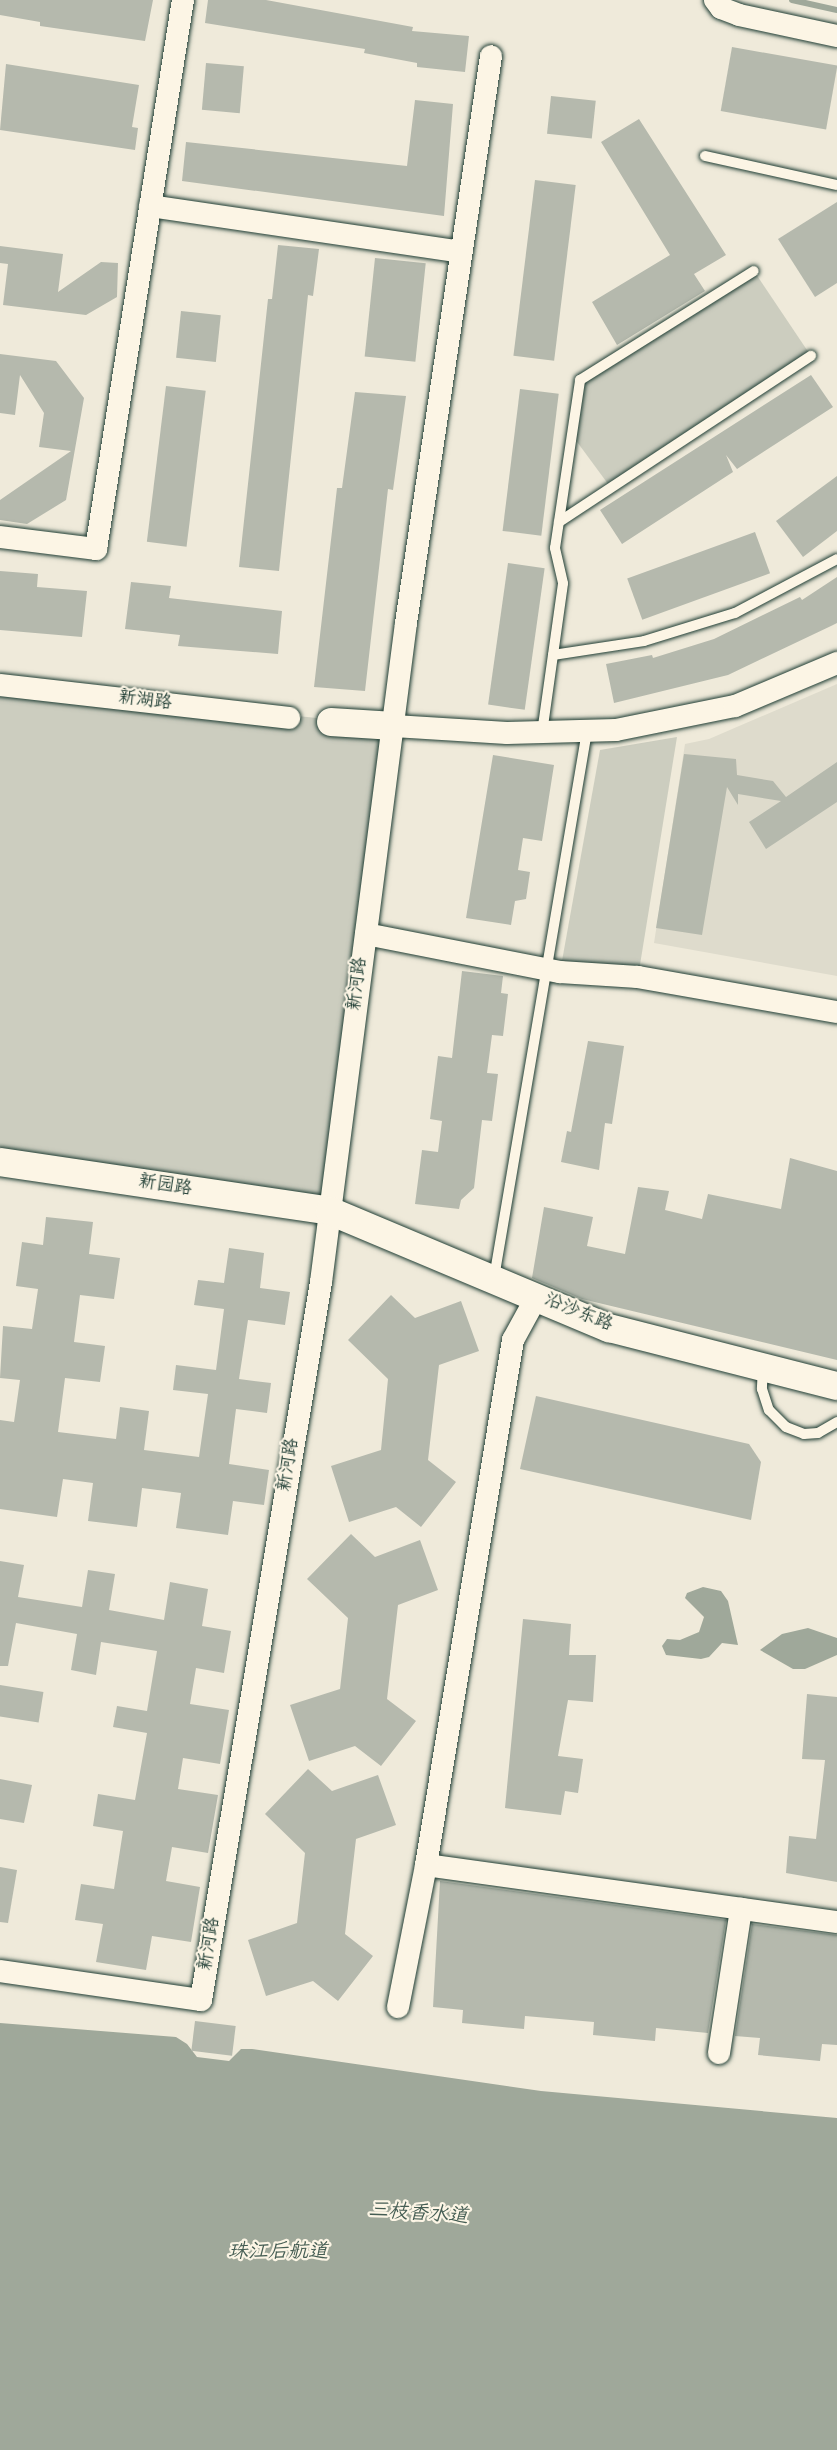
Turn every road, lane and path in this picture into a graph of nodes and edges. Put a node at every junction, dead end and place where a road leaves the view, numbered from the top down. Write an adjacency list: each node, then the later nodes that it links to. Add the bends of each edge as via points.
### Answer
1 (183, 0): 7 (street)
2 (715, 0): 3 (street, via 721,8 739,15)
3 (837, 36)
4 (491, 56): 8 (street, 新河路)
5 (705, 156): 6 (lane)
6 (837, 185)
7 (150, 206): 8 (street); 12 (street, via 96,549)
8 (461, 252): 19 (street, 新河路)
9 (754, 271): 11 (lane, via 580,380)
10 (811, 356): 11 (lane)
11 (559, 522): 14 (lane, via 555,548 563,584)
12 (0, 537)
13 (837, 559): 14 (lane, via 735,613 644,641)
14 (554, 655): 21 (lane)
15 (837, 663): 20 (street, via 735,706 616,730)
16 (0, 685): 17 (street, 新湖路)
17 (289, 718)
18 (332, 722): 19 (street)
19 (394, 726): 21 (street); 22 (street, 新河路)
20 (587, 731): 21 (street); 23 (lane)
21 (542, 733)
22 (366, 934): 23 (street); 26 (street, 新河路)
23 (544, 969): 24 (street, via 638,977); 27 (lane)
24 (837, 1012)
25 (0, 1162): 26 (street, 新园路)
26 (330, 1211): 27 (street, 沿沙东路); 35 (street, 新河路, via 201,2000)
27 (494, 1280): 28 (street, 沿沙东路)
28 (536, 1298): 29 (street, 沿沙东路, via 609,1328); 32 (street, via 513,1340)
29 (763, 1367): 30 (street, 沿沙东路); 31 (lane, via 762,1389 769,1410 786,1427 804,1434 818,1433)
30 (837, 1386)
31 (837, 1422)
32 (426, 1865): 33 (street); 36 (street)
33 (741, 1909): 34 (street); 37 (street)
34 (837, 1922)
35 (0, 1971)
36 (398, 2007)
37 (719, 2053)

